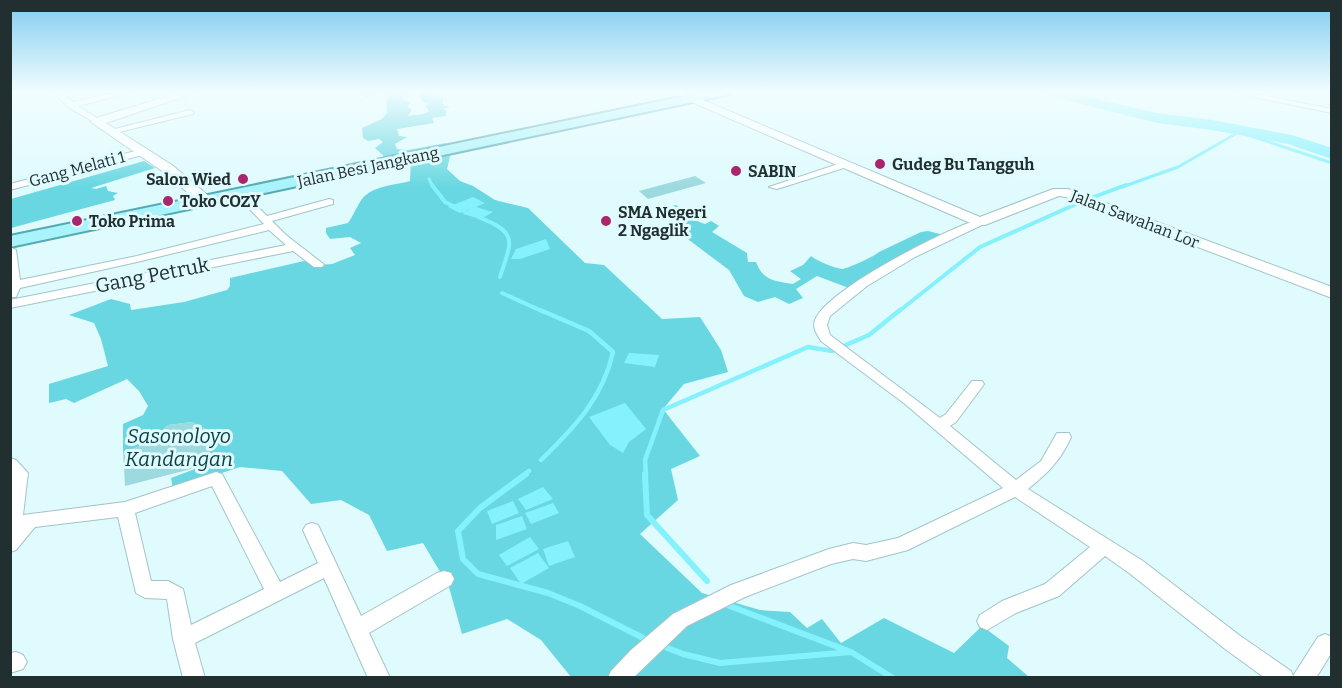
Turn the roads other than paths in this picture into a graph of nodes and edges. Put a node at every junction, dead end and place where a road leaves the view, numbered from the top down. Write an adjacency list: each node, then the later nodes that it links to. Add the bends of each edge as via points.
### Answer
1 (99, 123): 5 (main road)
2 (144, 123): 5 (street)
3 (572, 123): 10 (main road, Jalan Besi Jangkang)
4 (748, 123): 7 (main road)
5 (111, 131): 6 (main road)
6 (143, 152): 8 (street, Gang Melati 1); 11 (main road, via 184,180)
7 (844, 165): 9 (street); 13 (main road)
8 (10, 187)
9 (774, 187)
10 (239, 194): 11 (main road, Jalan Besi Jangkang); 14 (street)
11 (205, 201): 15 (main road, Jalan Besi Jangkang)
12 (329, 202): 14 (street)
13 (980, 222): 20 (main road, Jalan Sawahan Lor, via 1058,192 1068,193); 24 (street, via 887,267 822,319 821,331 826,338)
14 (267, 223): 16 (street); 19 (street, via 137,259)
15 (10, 242)
16 (294, 247): 18 (street); 22 (street, Gang Petruk)
17 (10, 250): 19 (street)
18 (318, 265)
19 (15, 285): 21 (street)
20 (1332, 293)
21 (10, 298)
22 (10, 304)
23 (977, 384): 24 (street, via 961,407)
24 (940, 425): 27 (street)
25 (1063, 437): 27 (street, via 1047,465)
26 (10, 464): 29 (street, via 20,473)
27 (1016, 489): 32 (street); 42 (street, via 902,545 829,557 738,591 680,620)
28 (125, 510): 29 (street); 35 (street, via 216,478); 38 (street, via 142,587 173,591)
29 (22, 522): 31 (street)
30 (312, 530): 33 (street)
31 (10, 545)
32 (1104, 546): 36 (street, via 1052,590 1009,607); 43 (street)
33 (330, 566): 35 (street); 37 (street)
34 (444, 579): 37 (street)
35 (276, 593): 38 (street)
36 (987, 621)
37 (358, 629): 41 (street)
38 (183, 639): 40 (street)
39 (1325, 644): 44 (street)
40 (194, 678)
41 (379, 678)
42 (619, 678)
43 (1283, 678)
44 (1303, 678)

